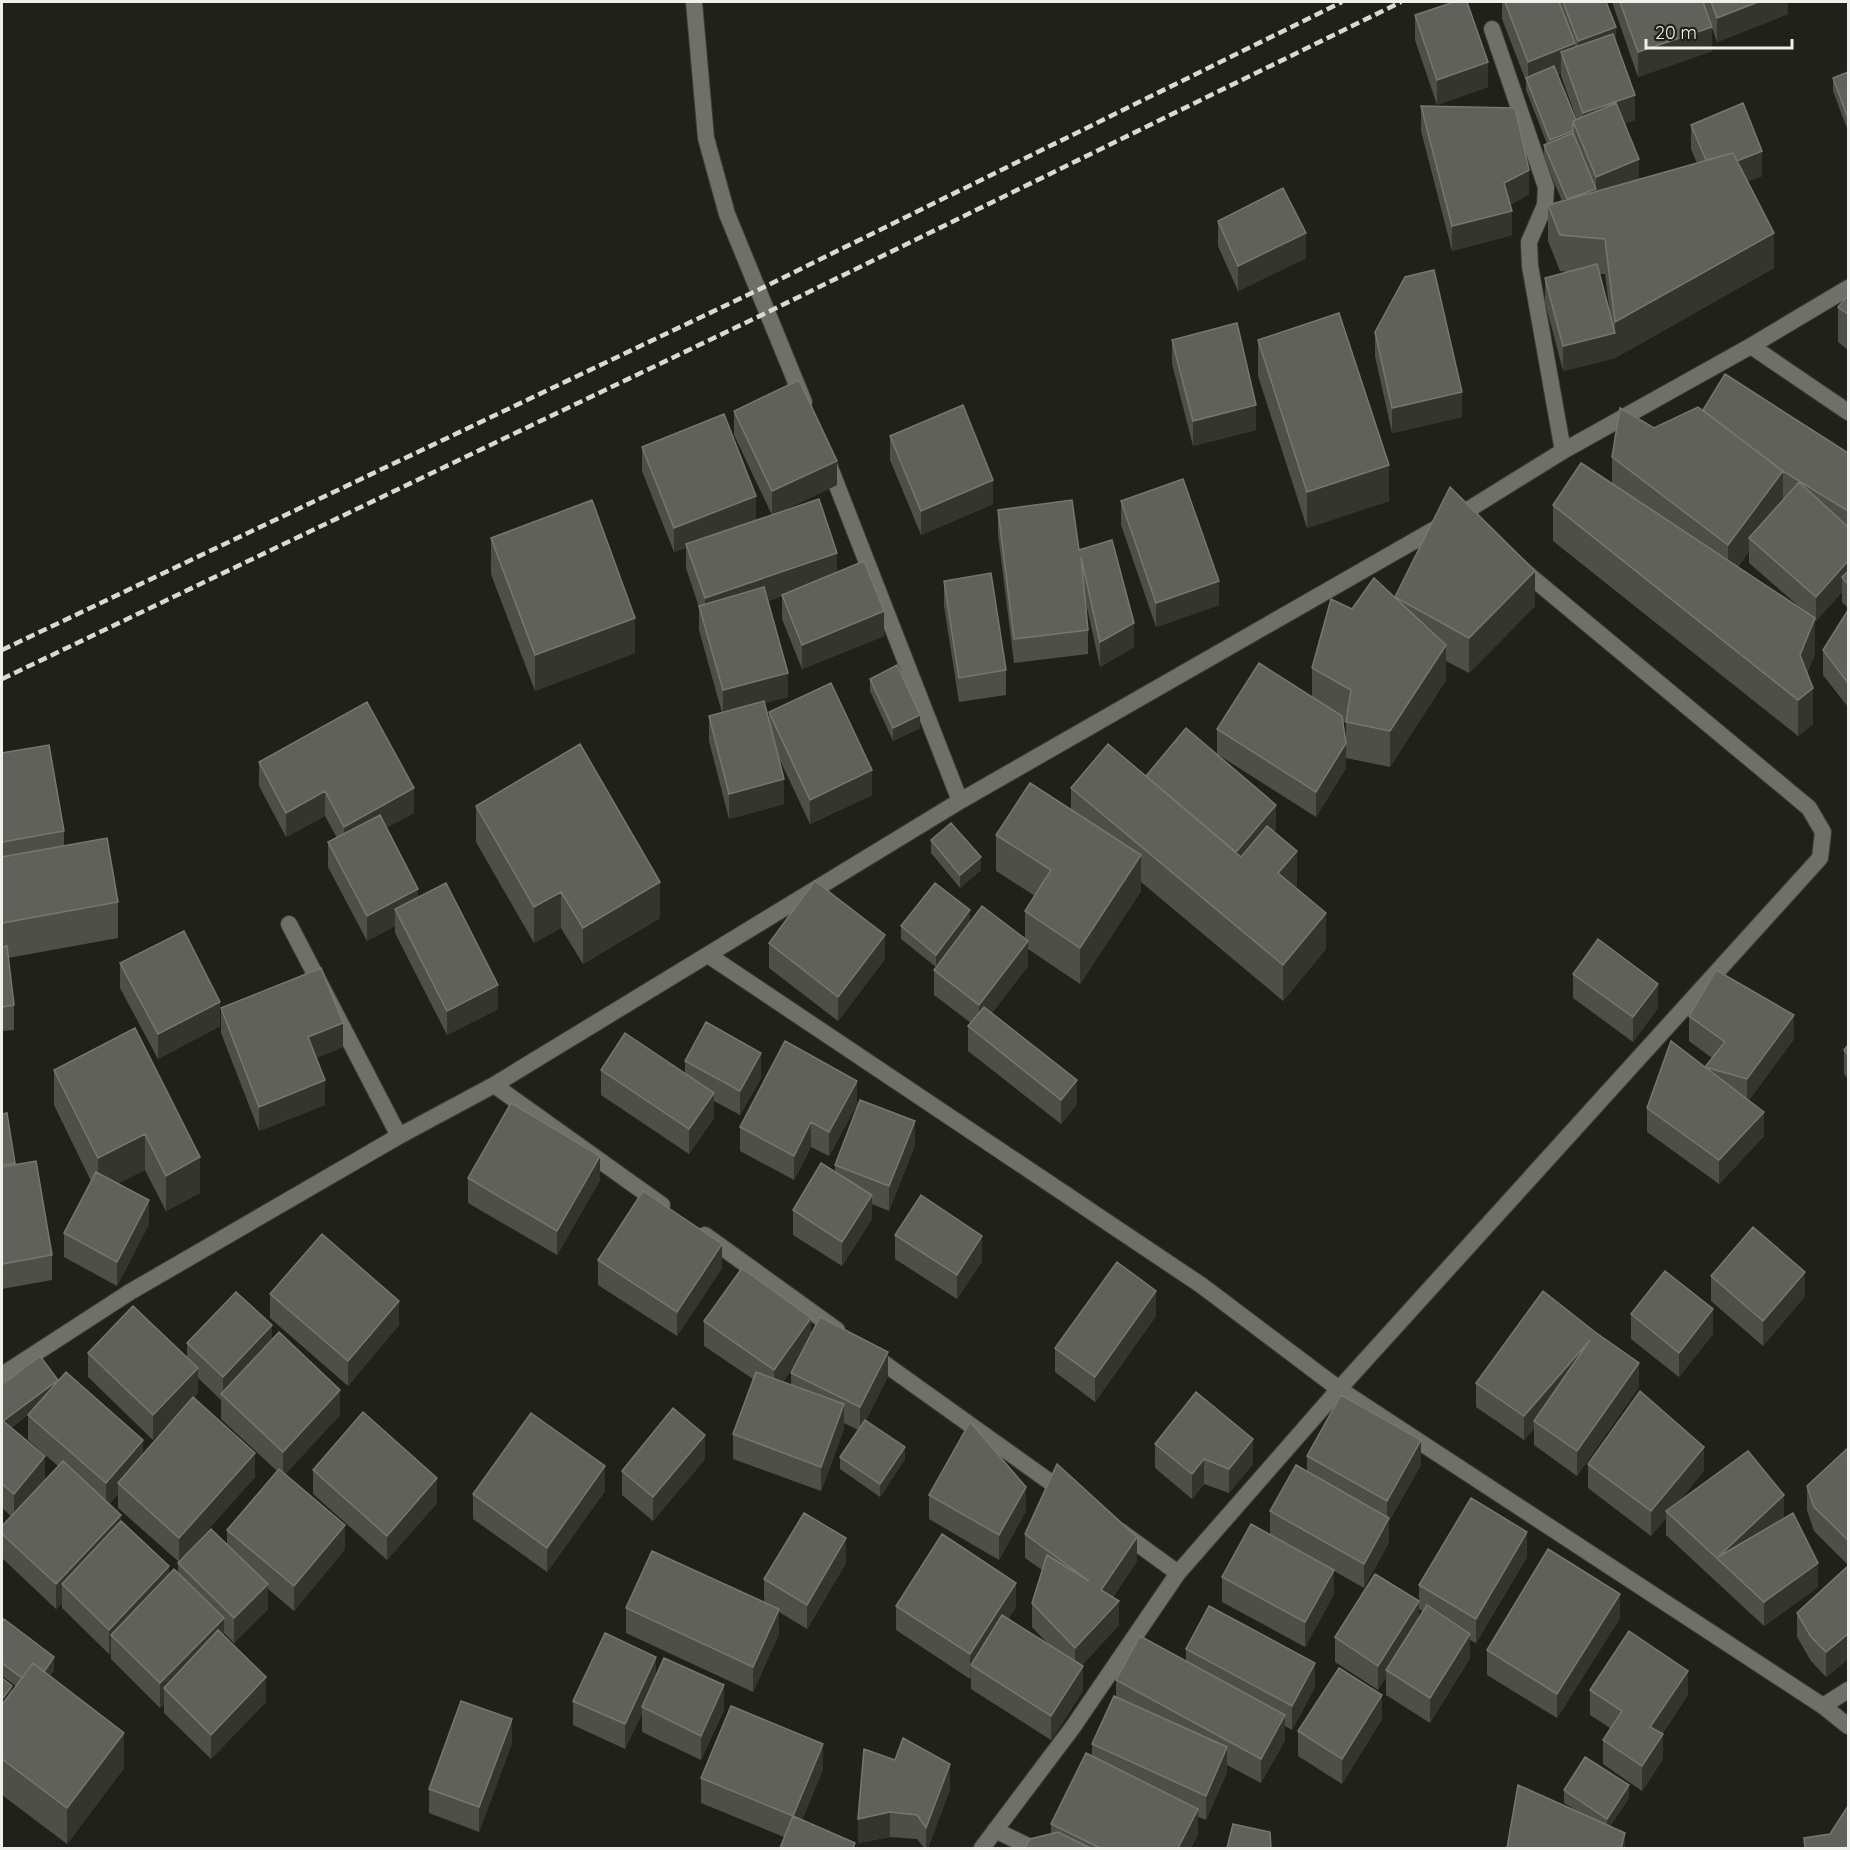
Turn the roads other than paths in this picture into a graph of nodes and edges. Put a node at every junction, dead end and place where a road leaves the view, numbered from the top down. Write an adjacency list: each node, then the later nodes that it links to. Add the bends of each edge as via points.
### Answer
1 (694, 2): 6 (street, via 706,138 727,214)
2 (1492, 29): 8 (street, via 1546,187 1545,205 1528,242)
3 (1848, 288): 4 (street)
4 (1751, 346): 5 (street); 8 (street)
5 (1848, 412)
6 (809, 414)
7 (822, 447): 12 (street)
8 (1563, 452): 9 (street)
9 (1463, 513): 10 (street); 12 (street)
10 (1479, 528)
11 (1503, 551): 18 (street, via 1809,808 1823,832 1821,858)
12 (960, 801): 14 (street)
13 (289, 924): 16 (street)
14 (708, 955): 15 (street); 18 (street, via 1201,1285)
15 (494, 1085): 16 (street); 19 (street)
16 (399, 1136): 17 (street, via 130,1292)
17 (2, 1375)
18 (1339, 1389): 21 (street); 23 (street)
19 (1080, 1503)
20 (1109, 1524): 21 (street)
21 (1178, 1572): 25 (street, via 1073,1728)
22 (1848, 1690): 23 (street)
23 (1823, 1706): 24 (street)
24 (1848, 1726)
25 (996, 1830): 26 (street); 27 (street)
26 (982, 1848)
27 (1032, 1848)

